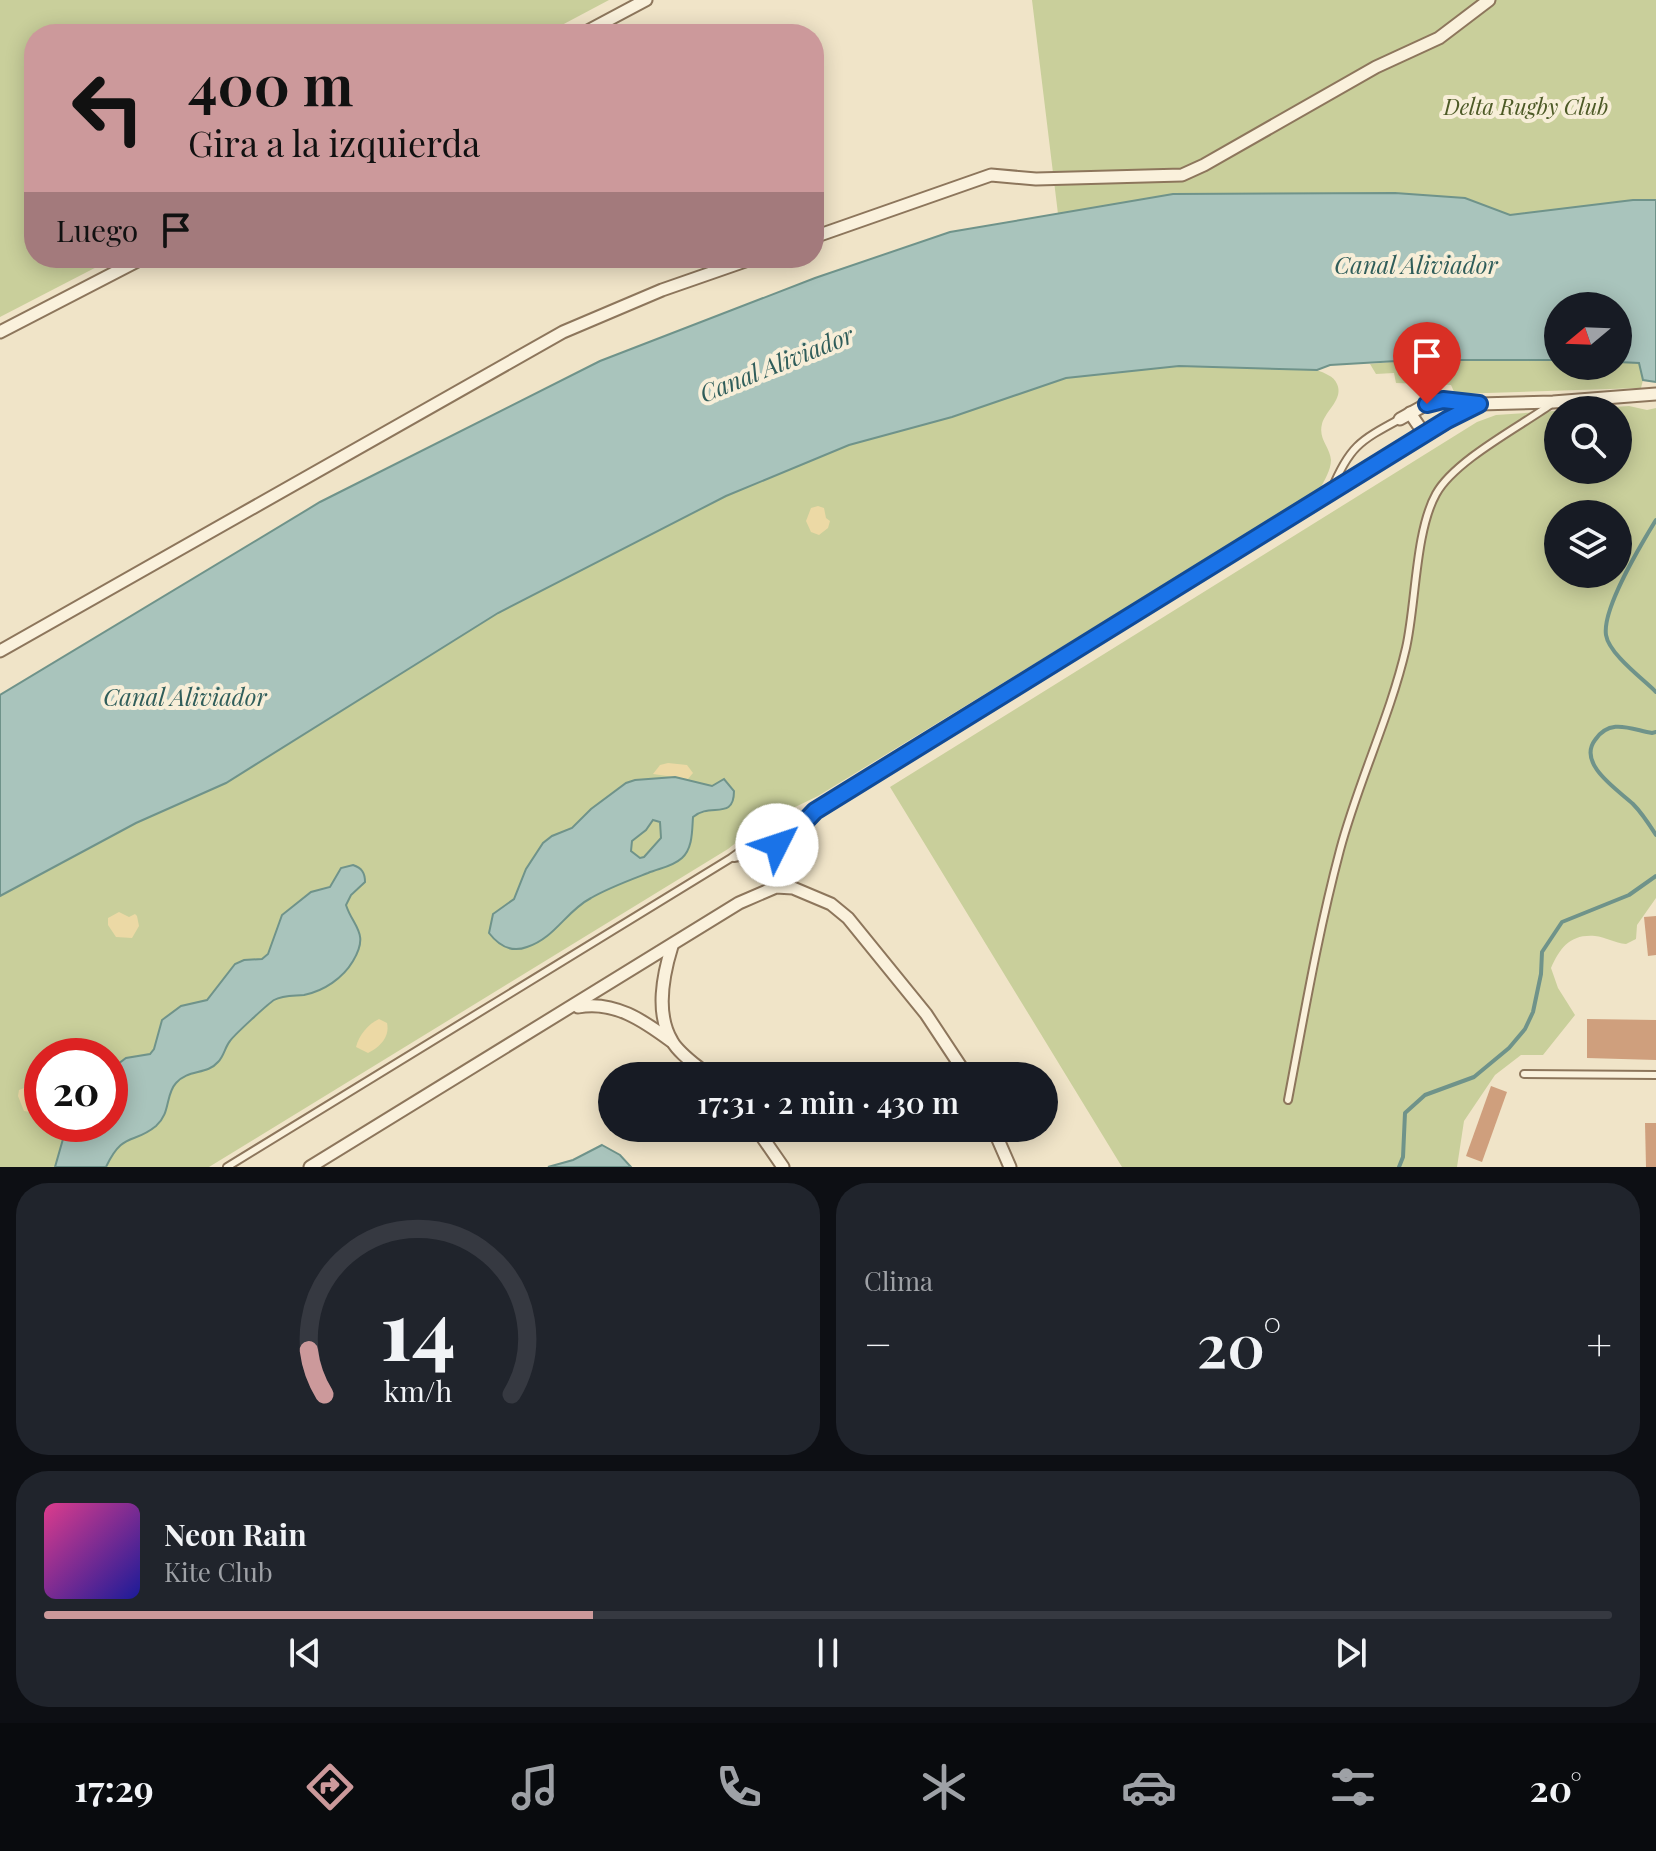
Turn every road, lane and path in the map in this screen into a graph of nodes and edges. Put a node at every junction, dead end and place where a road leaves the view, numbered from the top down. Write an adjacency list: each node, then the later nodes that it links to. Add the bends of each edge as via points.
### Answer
1 (646, 0): 3 (street)
2 (1489, 0): 4 (street, via 1439,38 1376,67 1182,175 991,175)
3 (601, 24)
4 (824, 233)
5 (124, 268): 7 (street)
6 (725, 268): 17 (street, via 563,332)
7 (0, 332)
8 (1656, 394): 9 (street)
9 (1630, 396)
10 (1544, 402): 11 (street)
11 (1479, 404): 13 (street, via 1437,401); 14 (street)
12 (1544, 408): 27 (lane, via 1449,476 1435,495 1406,647 1340,848)
13 (1405, 416): 14 (street); 16 (lane, via 1353,449)
14 (1425, 435): 15 (street)
15 (1414, 442): 16 (lane)
16 (1331, 491): 18 (lane)
17 (0, 651)
18 (815, 811): 19 (lane, via 771,829); 19 (lane, via 777,845)
19 (731, 858): 30 (lane)
20 (672, 946): 21 (street); 22 (street, via 662,998); 24 (street, via 759,893 784,888 811,895 848,918)
21 (570, 1009): 22 (street, via 612,1008 646,1022); 31 (street)
22 (672, 1041): 23 (street)
23 (694, 1062)
24 (958, 1062)
25 (1524, 1074): 26 (lane)
26 (1656, 1075)
27 (1288, 1100)
28 (766, 1142): 32 (street)
29 (999, 1142): 33 (street)
30 (227, 1167)
31 (310, 1167)
32 (783, 1167)
33 (1010, 1167)

